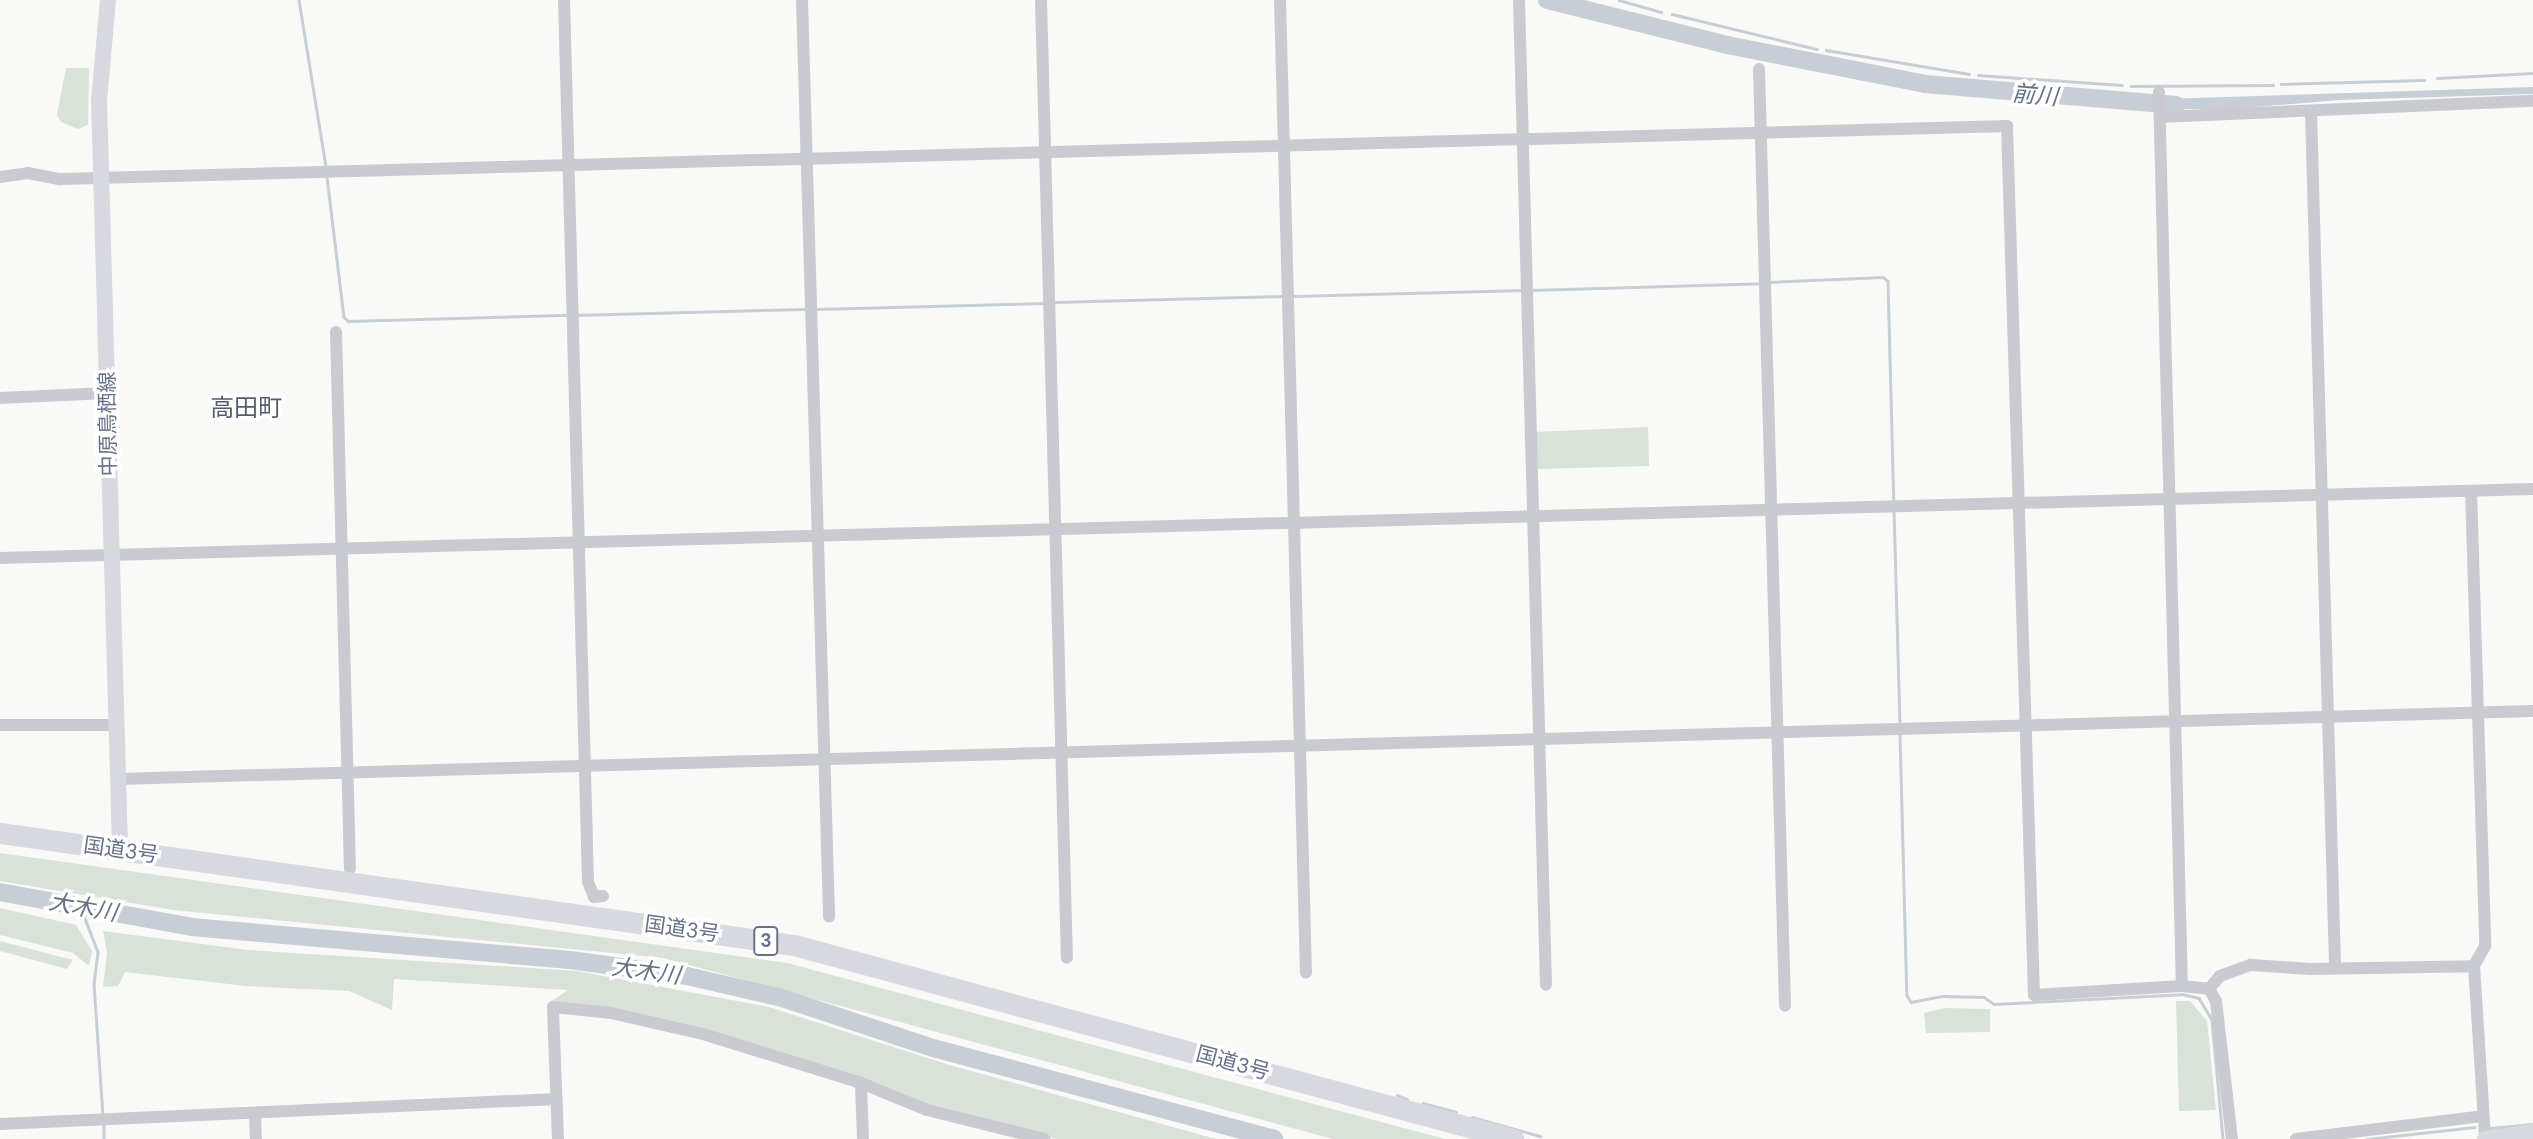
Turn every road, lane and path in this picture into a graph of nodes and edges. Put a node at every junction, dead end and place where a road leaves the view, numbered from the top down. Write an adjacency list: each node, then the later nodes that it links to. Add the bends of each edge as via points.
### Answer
1 (108, 0): 19 (main road, 中原鳥栖線, via 101,54)
2 (564, 0): 17 (street)
3 (802, 0): 16 (street)
4 (1041, 0): 15 (street)
5 (1280, 0): 14 (street)
6 (1518, 4): 13 (street)
7 (1759, 69): 12 (street)
8 (2159, 93): 11 (street)
9 (2533, 101): 10 (street)
10 (2312, 112): 11 (street); 25 (street)
11 (2160, 116): 26 (street)
12 (1761, 133): 13 (street); 27 (street, via 2007,126); 28 (street)
13 (1522, 138): 14 (street); 29 (street)
14 (1284, 146): 15 (street); 30 (street)
15 (1045, 151): 16 (street); 31 (street)
16 (807, 158): 17 (street); 32 (street)
17 (569, 165): 19 (street); 33 (street)
18 (0, 177): 19 (street, via 28,173 60,179)
19 (102, 178): 21 (main road, 中原鳥栖線)
20 (336, 332): 34 (street)
21 (107, 393): 22 (street); 35 (main road, 中原鳥栖線)
22 (0, 398)
23 (2533, 489): 24 (street)
24 (2471, 491): 25 (street); 38 (street)
25 (2320, 495): 26 (street); 39 (street)
26 (2170, 499): 27 (street); 40 (street)
27 (2018, 503): 28 (street); 43 (street)
28 (1772, 510): 29 (street); 44 (street)
29 (1534, 516): 30 (street); 45 (street)
30 (1294, 523): 31 (street); 46 (street)
31 (1056, 529): 32 (street); 47 (street)
32 (818, 535): 33 (street); 48 (street)
33 (578, 541): 34 (street); 49 (street)
34 (342, 549): 35 (street); 50 (street)
35 (111, 556): 36 (street); 42 (main road, 中原鳥栖線)
36 (0, 558)
37 (2533, 711): 38 (street)
38 (2479, 713): 39 (street); 58 (street, via 2485,946)
39 (2328, 718): 40 (street); 59 (street)
40 (2175, 723): 43 (street); 62 (street)
41 (0, 725): 42 (street)
42 (116, 725): 51 (main road, 中原鳥栖線)
43 (2026, 726): 44 (street); 62 (street, via 2034,995)
44 (1777, 734): 45 (street); 64 (street)
45 (1539, 740): 46 (street); 61 (street)
46 (1300, 746): 47 (street); 60 (street)
47 (1062, 753): 48 (street); 57 (street)
48 (825, 760): 49 (street); 56 (street)
49 (585, 767): 50 (street); 55 (street, via 589,890)
50 (347, 773): 51 (street); 54 (street)
51 (118, 779): 53 (main road, 中原鳥栖線)
52 (0, 833): 53 (highway, 国道3号 / 3)
53 (120, 849): 76 (highway, 国道3号 / 3, via 794,945)
54 (350, 869)
55 (603, 897)
56 (829, 917)
57 (1067, 958)
58 (2474, 966): 59 (street); 68 (street)
59 (2335, 968): 63 (street, via 2251,965 2220,976)
60 (1307, 973)
61 (1546, 985)
62 (2182, 986): 63 (street)
63 (2209, 989): 77 (street, via 2216,1001)
64 (1784, 1006)
65 (861, 1083): 66 (street, via 703,1034 611,1013 553,1007); 74 (street); 75 (street, via 927,1110)
66 (556, 1099): 67 (street); 73 (street)
67 (255, 1113): 69 (street); 72 (street)
68 (2483, 1116): 71 (street); 78 (street)
69 (0, 1124)
70 (2533, 1132): 71 (main road)
71 (2485, 1138)
72 (256, 1139)
73 (558, 1139)
74 (863, 1139)
75 (1044, 1139)
76 (1513, 1139)
77 (2232, 1139)
78 (2296, 1139)

